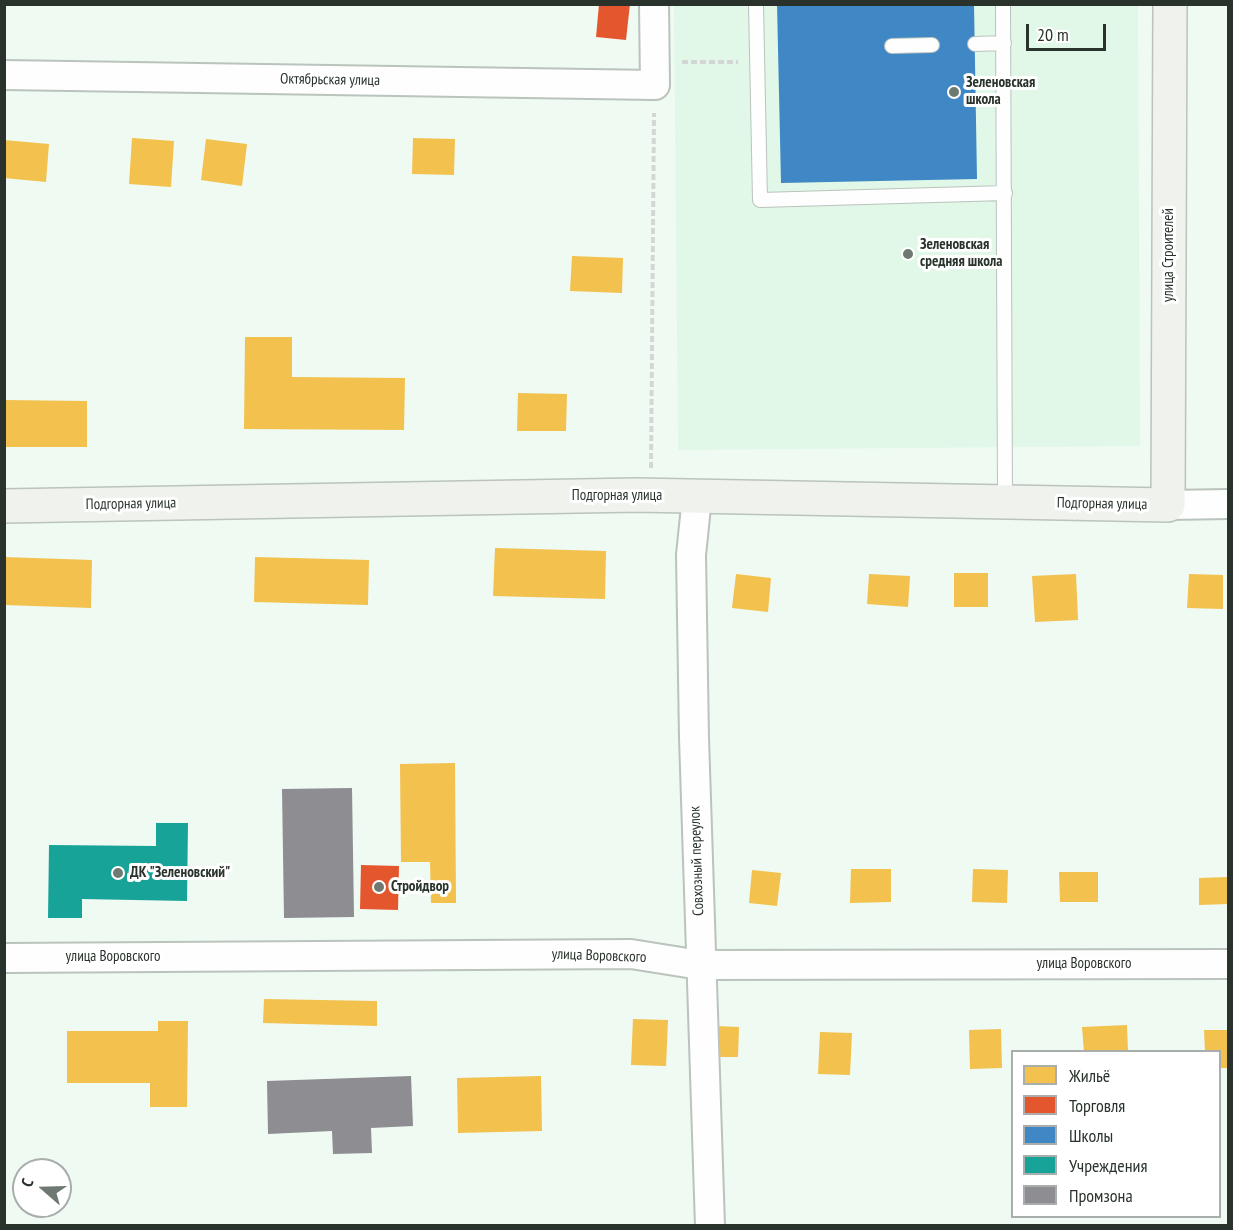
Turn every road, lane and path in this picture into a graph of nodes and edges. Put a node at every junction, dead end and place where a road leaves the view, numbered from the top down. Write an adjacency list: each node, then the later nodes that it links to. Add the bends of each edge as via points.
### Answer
1 (654, 4): 10 (street)
2 (756, 4): 9 (lane)
3 (1003, 4): 5 (lane)
4 (1170, 4): 17 (street, улица Строителей)
5 (1004, 43): 6 (lane); 12 (lane)
6 (975, 44)
7 (932, 45): 8 (lane)
8 (892, 46)
9 (758, 62): 10 (path); 12 (lane, via 760,200)
10 (655, 73): 11 (street, Октябрьская улица); 13 (path)
11 (4, 75)
12 (1005, 193): 15 (lane)
13 (650, 496): 14 (street, Подгорная улица); 18 (street, Подгорная улица)
14 (697, 497): 15 (street, Подгорная улица); 21 (street, Совхозный переулок, via 691,555)
15 (1005, 502): 17 (street, Подгорная улица)
16 (1228, 504): 17 (street, Подгорная улица)
17 (1168, 505)
18 (4, 506)
19 (4, 958): 21 (street, улица Воровского, via 631,954)
20 (1228, 964): 21 (street, улица Воровского)
21 (700, 965): 22 (street, Совхозный переулок)
22 (710, 1226)

